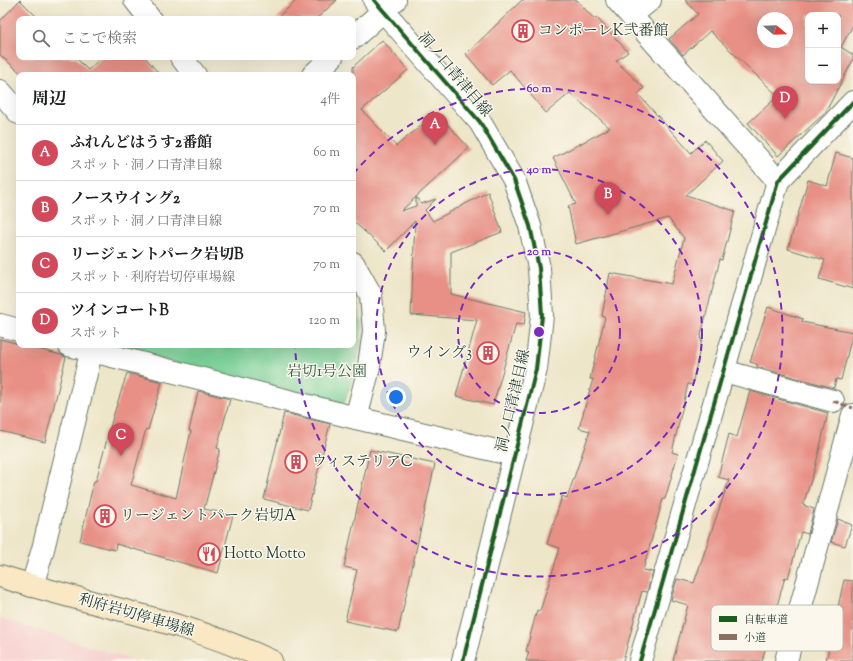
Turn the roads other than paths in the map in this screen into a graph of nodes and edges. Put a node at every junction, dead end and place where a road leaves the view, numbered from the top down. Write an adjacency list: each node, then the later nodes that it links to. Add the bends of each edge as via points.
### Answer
1 (134, 0): 5 (street)
2 (650, 0): 4 (street)
3 (384, 4): 6 (street); 23 (street, 洞ノ口青津目線, via 480,122 514,180 530,226 539,268 542,316 536,369)
4 (624, 8): 14 (street)
5 (147, 16)
6 (356, 35)
7 (183, 60): 9 (street)
8 (329, 60): 10 (street)
9 (193, 72)
10 (316, 72)
11 (0, 91): 13 (street)
12 (853, 102): 14 (street)
13 (16, 110)
14 (778, 181): 19 (street)
15 (356, 268): 22 (street, via 371,295 374,331 368,372)
16 (0, 325): 17 (street)
17 (16, 329)
18 (92, 348): 22 (street); 25 (street)
19 (724, 371): 20 (street); 30 (street)
20 (833, 401)
21 (853, 415): 26 (street)
22 (356, 418): 23 (street)
23 (514, 455): 29 (street, 洞ノ口青津目線)
24 (0, 576): 25 (main road, 利府岩切停車場線)
25 (32, 586): 28 (main road, 利府岩切停車場線, via 182,627)
26 (801, 605)
27 (789, 651): 31 (street)
28 (271, 661)
29 (463, 661)
30 (640, 661)
31 (786, 661)

